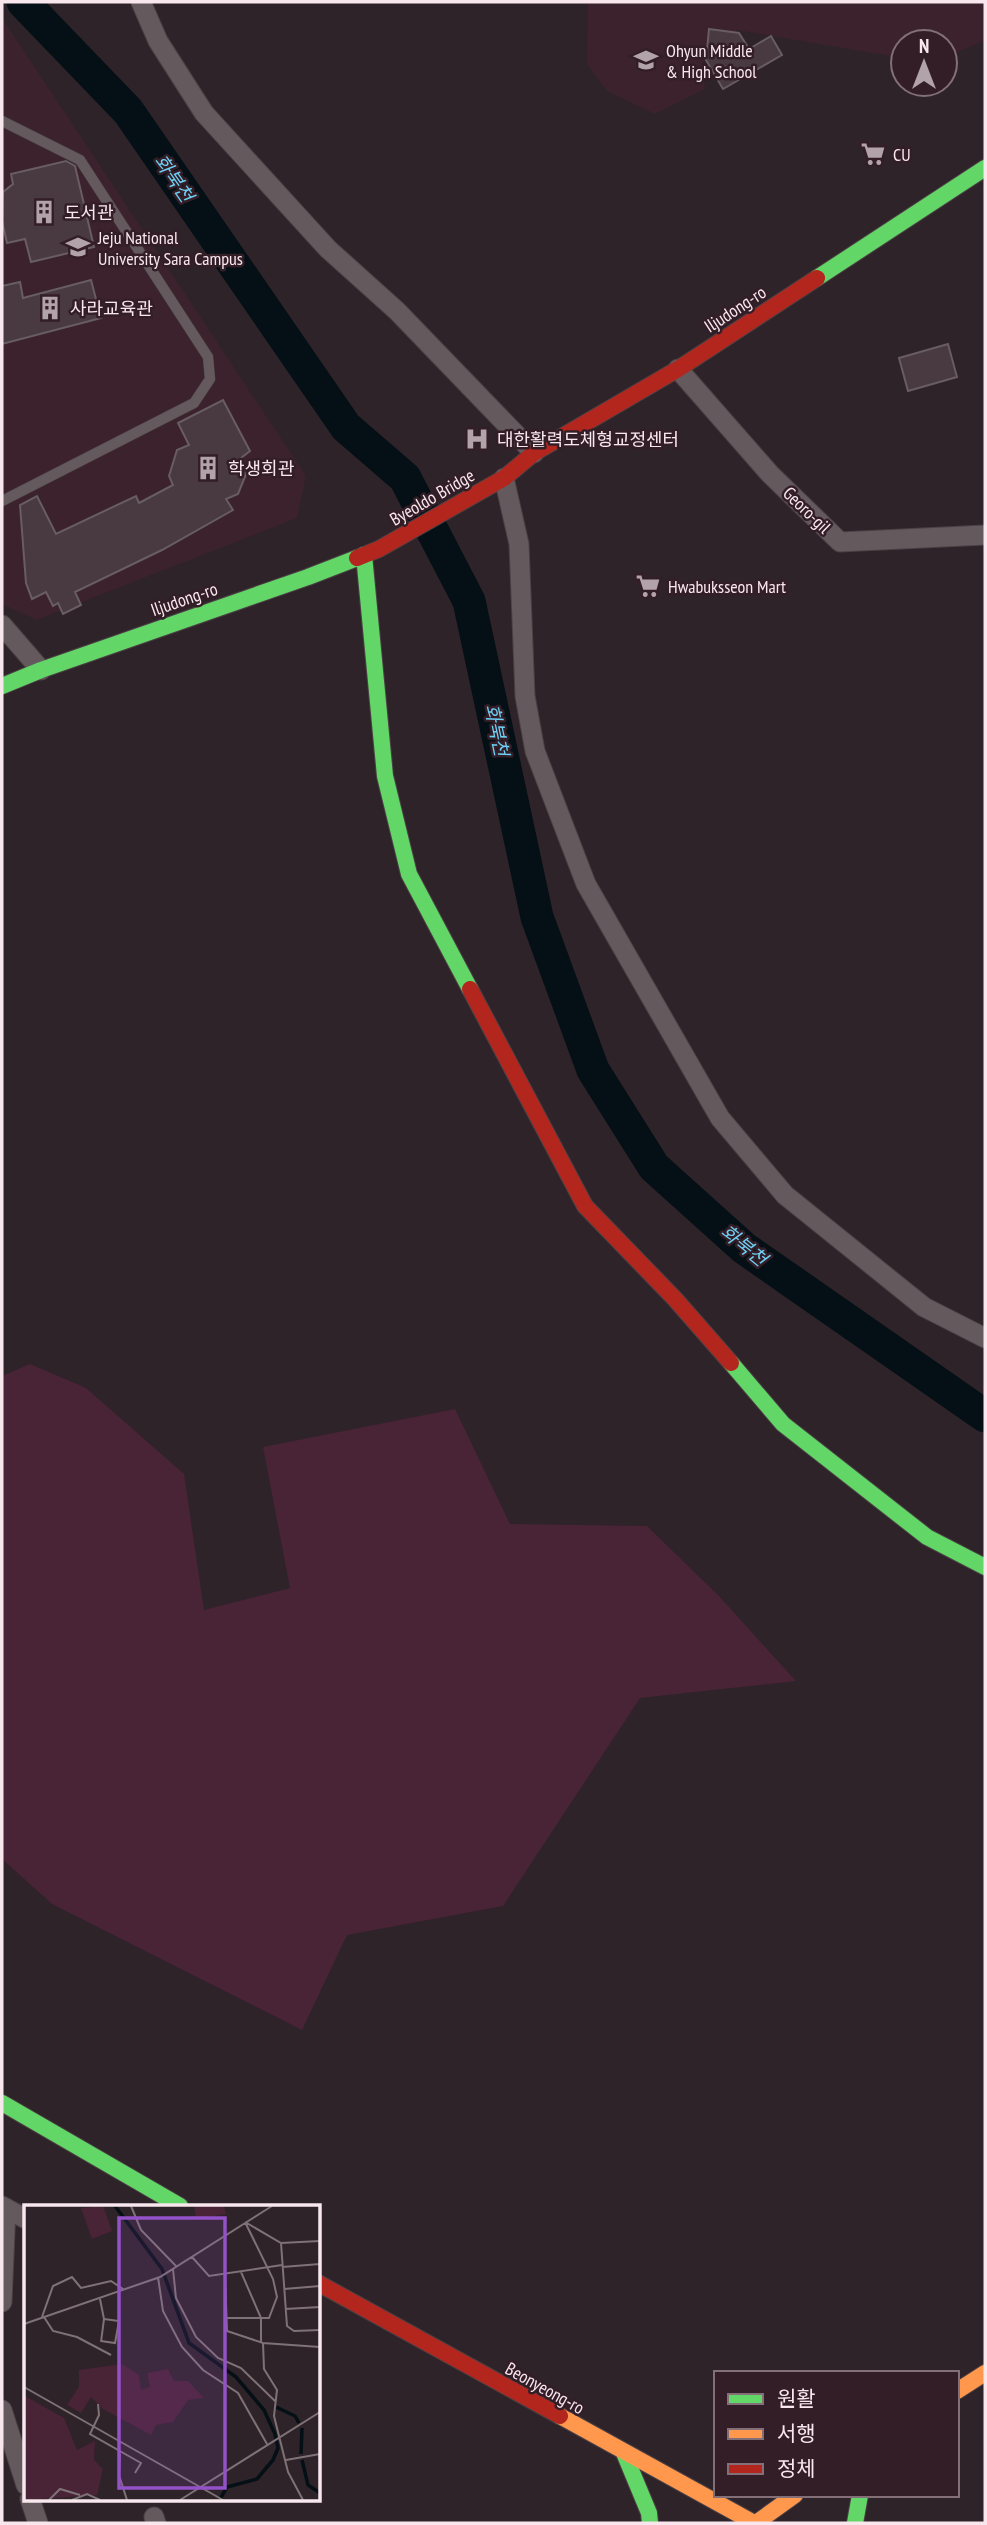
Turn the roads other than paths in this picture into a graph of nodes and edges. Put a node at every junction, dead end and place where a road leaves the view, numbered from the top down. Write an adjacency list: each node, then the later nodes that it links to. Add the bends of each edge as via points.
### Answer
1 (141, 2): 5 (street, via 158,41 204,113 328,248)
2 (2, 121): 7 (lane, via 80,160 208,358 210,379 194,404)
3 (985, 168): 4 (main road, Iljudong-ro)
4 (678, 369): 5 (main road, Iljudong-ro); 8 (street, Georo-gil, via 770,474 840,542)
5 (534, 453): 6 (main road, Iljudong-ro)
6 (504, 478): 9 (main road, Byeoldo Bridge); 13 (street, via 519,544 525,696 535,751 586,884 720,1118 785,1195 924,1307)
7 (2, 501)
8 (985, 535)
9 (372, 552): 11 (main road, Iljudong-ro); 14 (main road, via 384,776 409,874 585,1206 675,1298 783,1424 927,1537)
10 (2, 625): 11 (street)
11 (41, 670): 12 (main road, Iljudong-ro)
12 (2, 685)
13 (985, 1338)
14 (985, 1567)
15 (2, 2104): 16 (main road)
16 (177, 2205)
17 (4, 2207): 18 (street); 20 (street)
18 (24, 2218)
19 (320, 2284): 24 (main road, Beonyeong-ro)
20 (2, 2302)
21 (985, 2373): 22 (main road)
22 (959, 2390)
23 (2, 2410): 25 (street)
24 (624, 2454): 30 (main road); 31 (main road, Beonyeong-ro)
25 (24, 2479)
26 (792, 2497): 31 (main road)
27 (860, 2497): 32 (main road)
28 (30, 2500): 29 (street)
29 (38, 2523)
30 (650, 2523)
31 (755, 2523)
32 (855, 2523)

